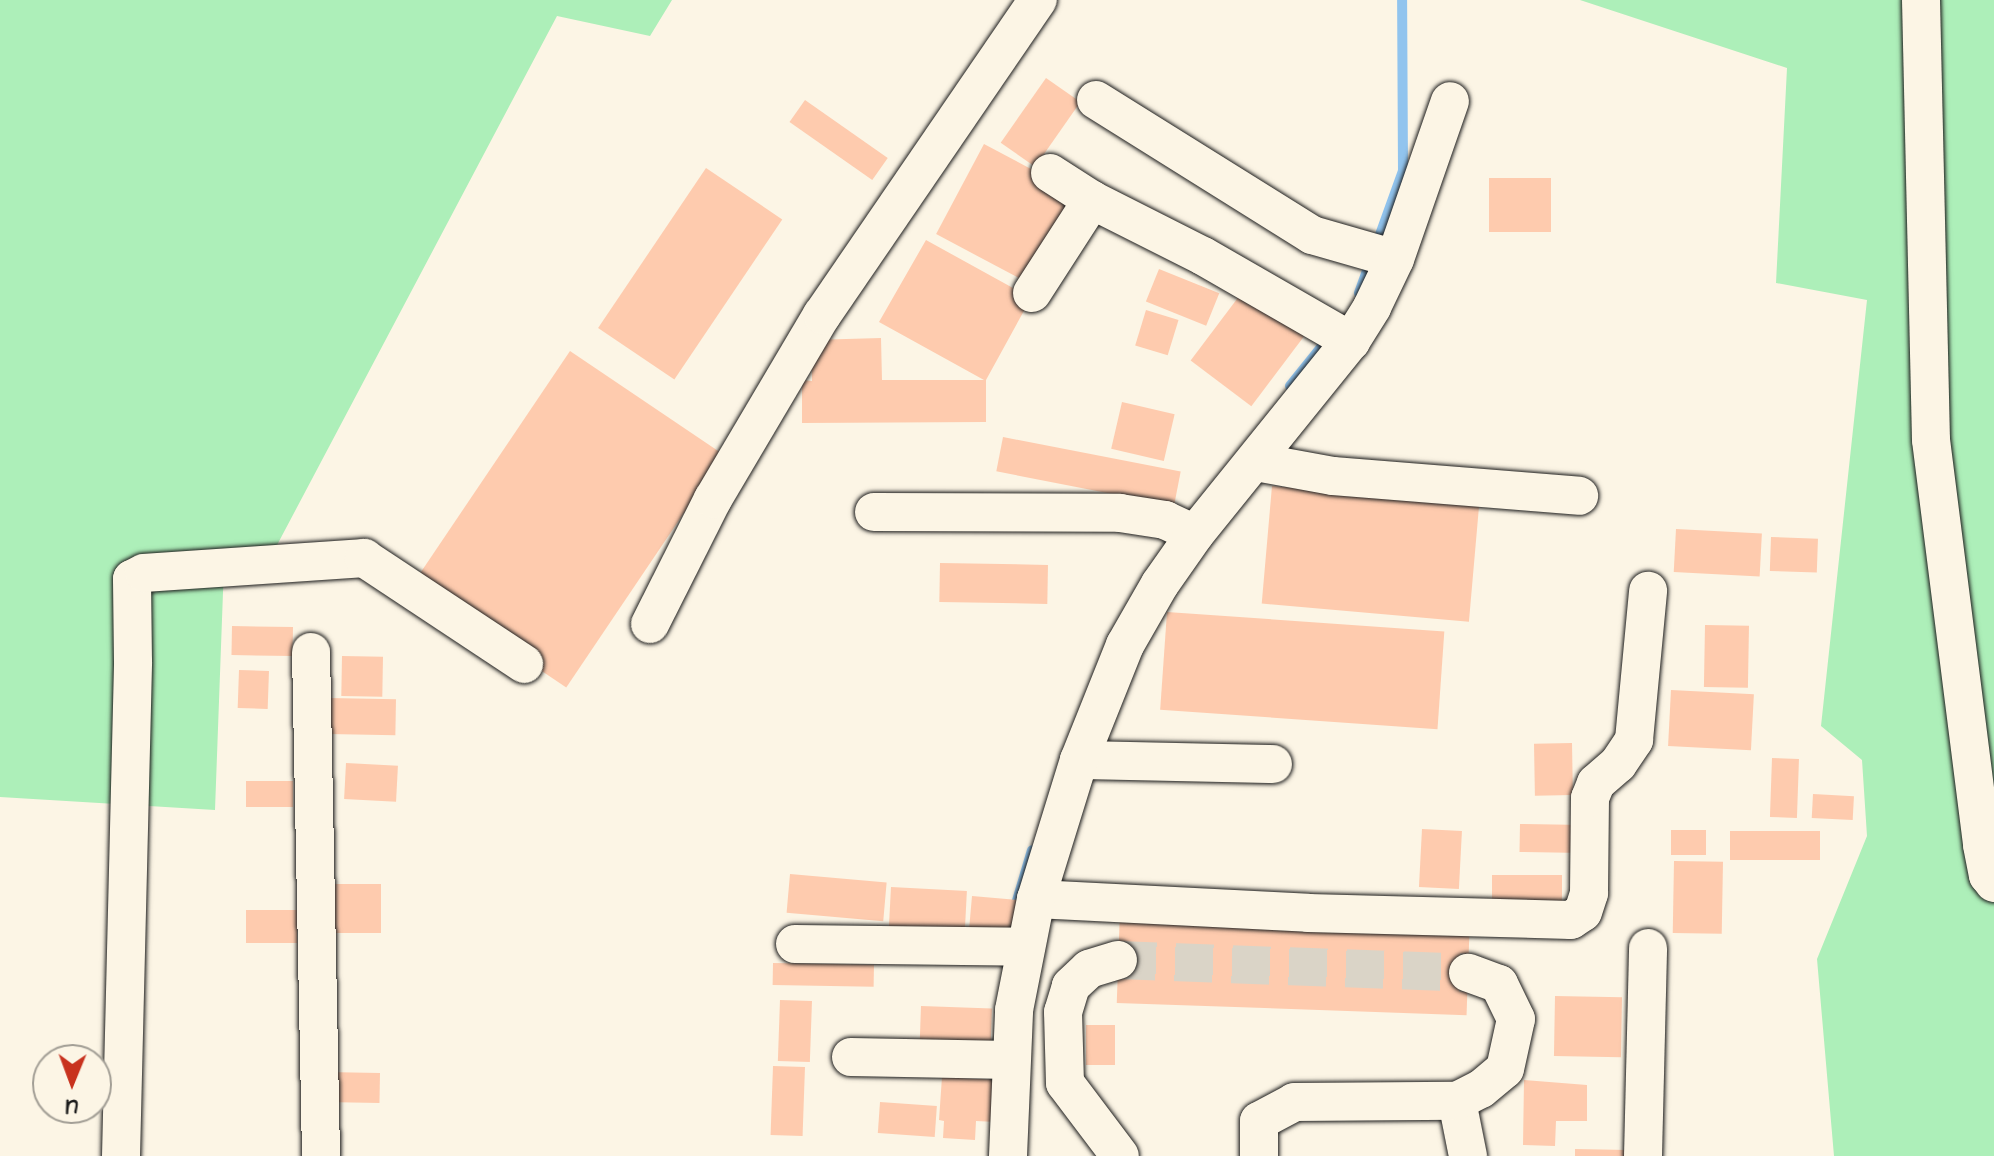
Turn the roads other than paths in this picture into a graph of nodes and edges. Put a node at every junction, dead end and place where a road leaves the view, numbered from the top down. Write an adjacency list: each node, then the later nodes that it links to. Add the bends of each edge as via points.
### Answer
1 (1038, 0): 15 (street, via 822,315 713,499)
2 (1921, 0): 20 (street, via 1931,440 1982,845)
3 (1096, 100): 7 (street, via 1312,235)
4 (1450, 101): 7 (street)
5 (1050, 173): 6 (street)
6 (1092, 200): 8 (street); 9 (street)
7 (1395, 259): 9 (street)
8 (1032, 293)
9 (1351, 341): 10 (street)
10 (1256, 462): 11 (street, via 1333,476); 13 (street)
11 (1579, 496)
12 (874, 512): 13 (street, via 1120,513 1165,520)
13 (1195, 534): 18 (street, via 1125,645)
14 (1648, 591): 21 (street, via 1634,740 1596,783 1590,798 1589,893 1583,912 1571,920)
15 (650, 624)
16 (311, 652): 32 (street)
17 (524, 664): 31 (street, via 364,558 144,573 132,579)
18 (1079, 760): 19 (street); 21 (street)
19 (1273, 764)
20 (1994, 883)
21 (1036, 899): 23 (street)
22 (795, 944): 23 (street)
23 (1026, 947): 28 (street)
24 (1648, 948): 37 (street)
25 (1118, 960): 34 (street, via 1089,969 1071,986 1063,1012 1065,1083)
26 (1468, 973): 29 (street, via 1499,984 1516,1019 1505,1069)
27 (851, 1057): 28 (street)
28 (1011, 1060): 33 (street)
29 (1457, 1101): 30 (street, via 1294,1102); 36 (street)
30 (1259, 1138): 35 (street, via 1243,1134)
31 (121, 1156)
32 (321, 1156)
33 (1008, 1156)
34 (1120, 1156)
35 (1234, 1156)
36 (1468, 1156)
37 (1643, 1156)

